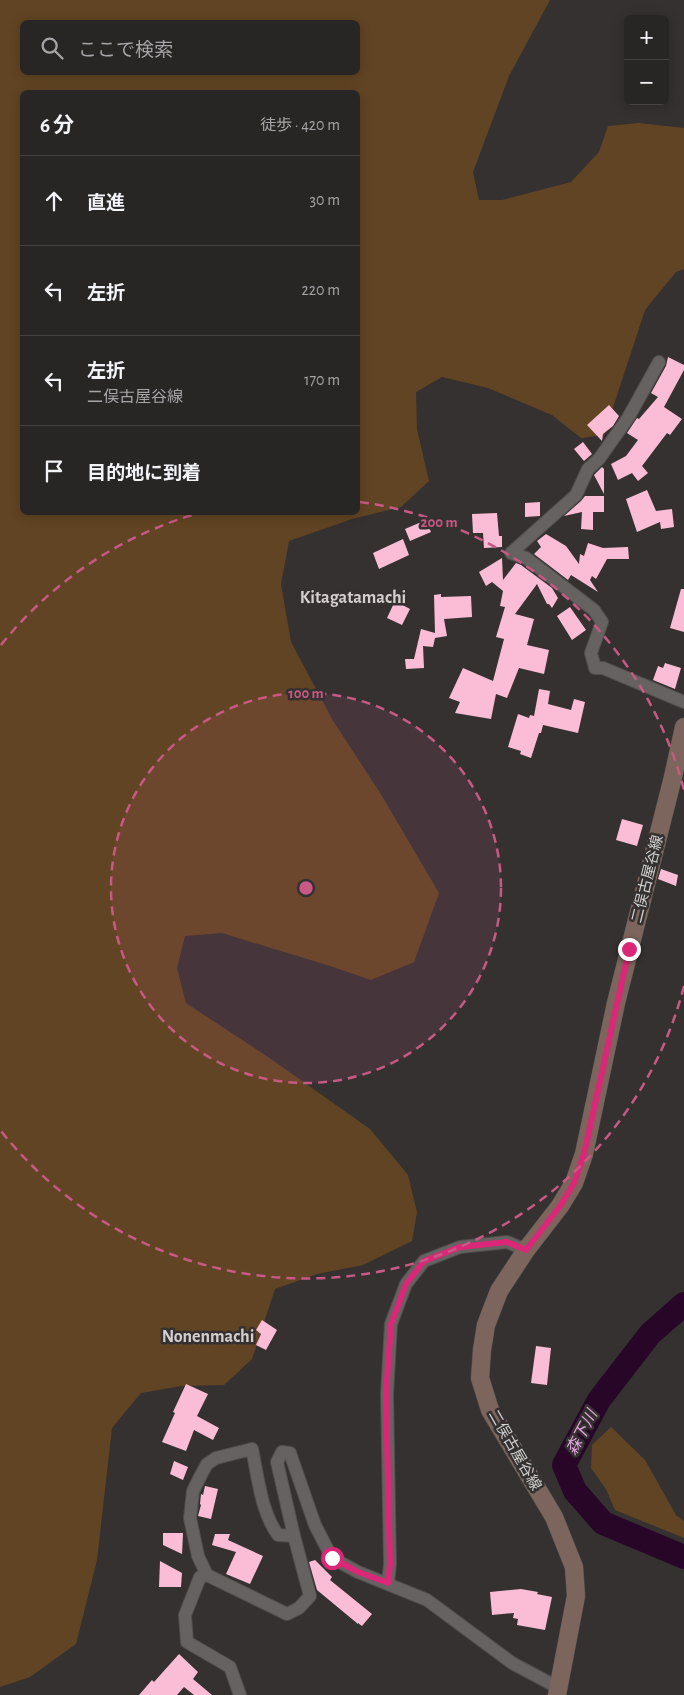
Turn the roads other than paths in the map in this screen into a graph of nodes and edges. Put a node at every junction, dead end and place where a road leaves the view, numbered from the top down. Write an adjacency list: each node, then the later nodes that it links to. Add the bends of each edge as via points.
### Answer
1 (659, 362): 2 (street, via 628,418 588,469 576,495 511,553 526,558 594,610 602,622 591,653 595,668 603,668)
2 (684, 702)
3 (684, 727): 4 (main road, 二俣古屋谷線, via 616,1003 584,1154 574,1183)
4 (526, 1250): 7 (street, via 507,1242 460,1247 424,1261 406,1284 391,1324 386,1394); 8 (main road, 二俣古屋谷線, via 499,1291 486,1325 480,1378 490,1410 554,1517 574,1566 576,1596)
5 (294, 1536): 6 (street, via 310,1596 299,1608 287,1614); 6 (street, via 278,1535 272,1526 252,1449 216,1458 207,1464 194,1491 190,1518 198,1556); 7 (street, via 277,1462 282,1452 290,1453 315,1526 332,1558)
6 (207, 1575): 9 (street, via 200,1577 185,1615 188,1642 230,1667)
7 (388, 1583): 8 (street, via 427,1600 512,1663)
8 (558, 1691)
9 (240, 1695)

